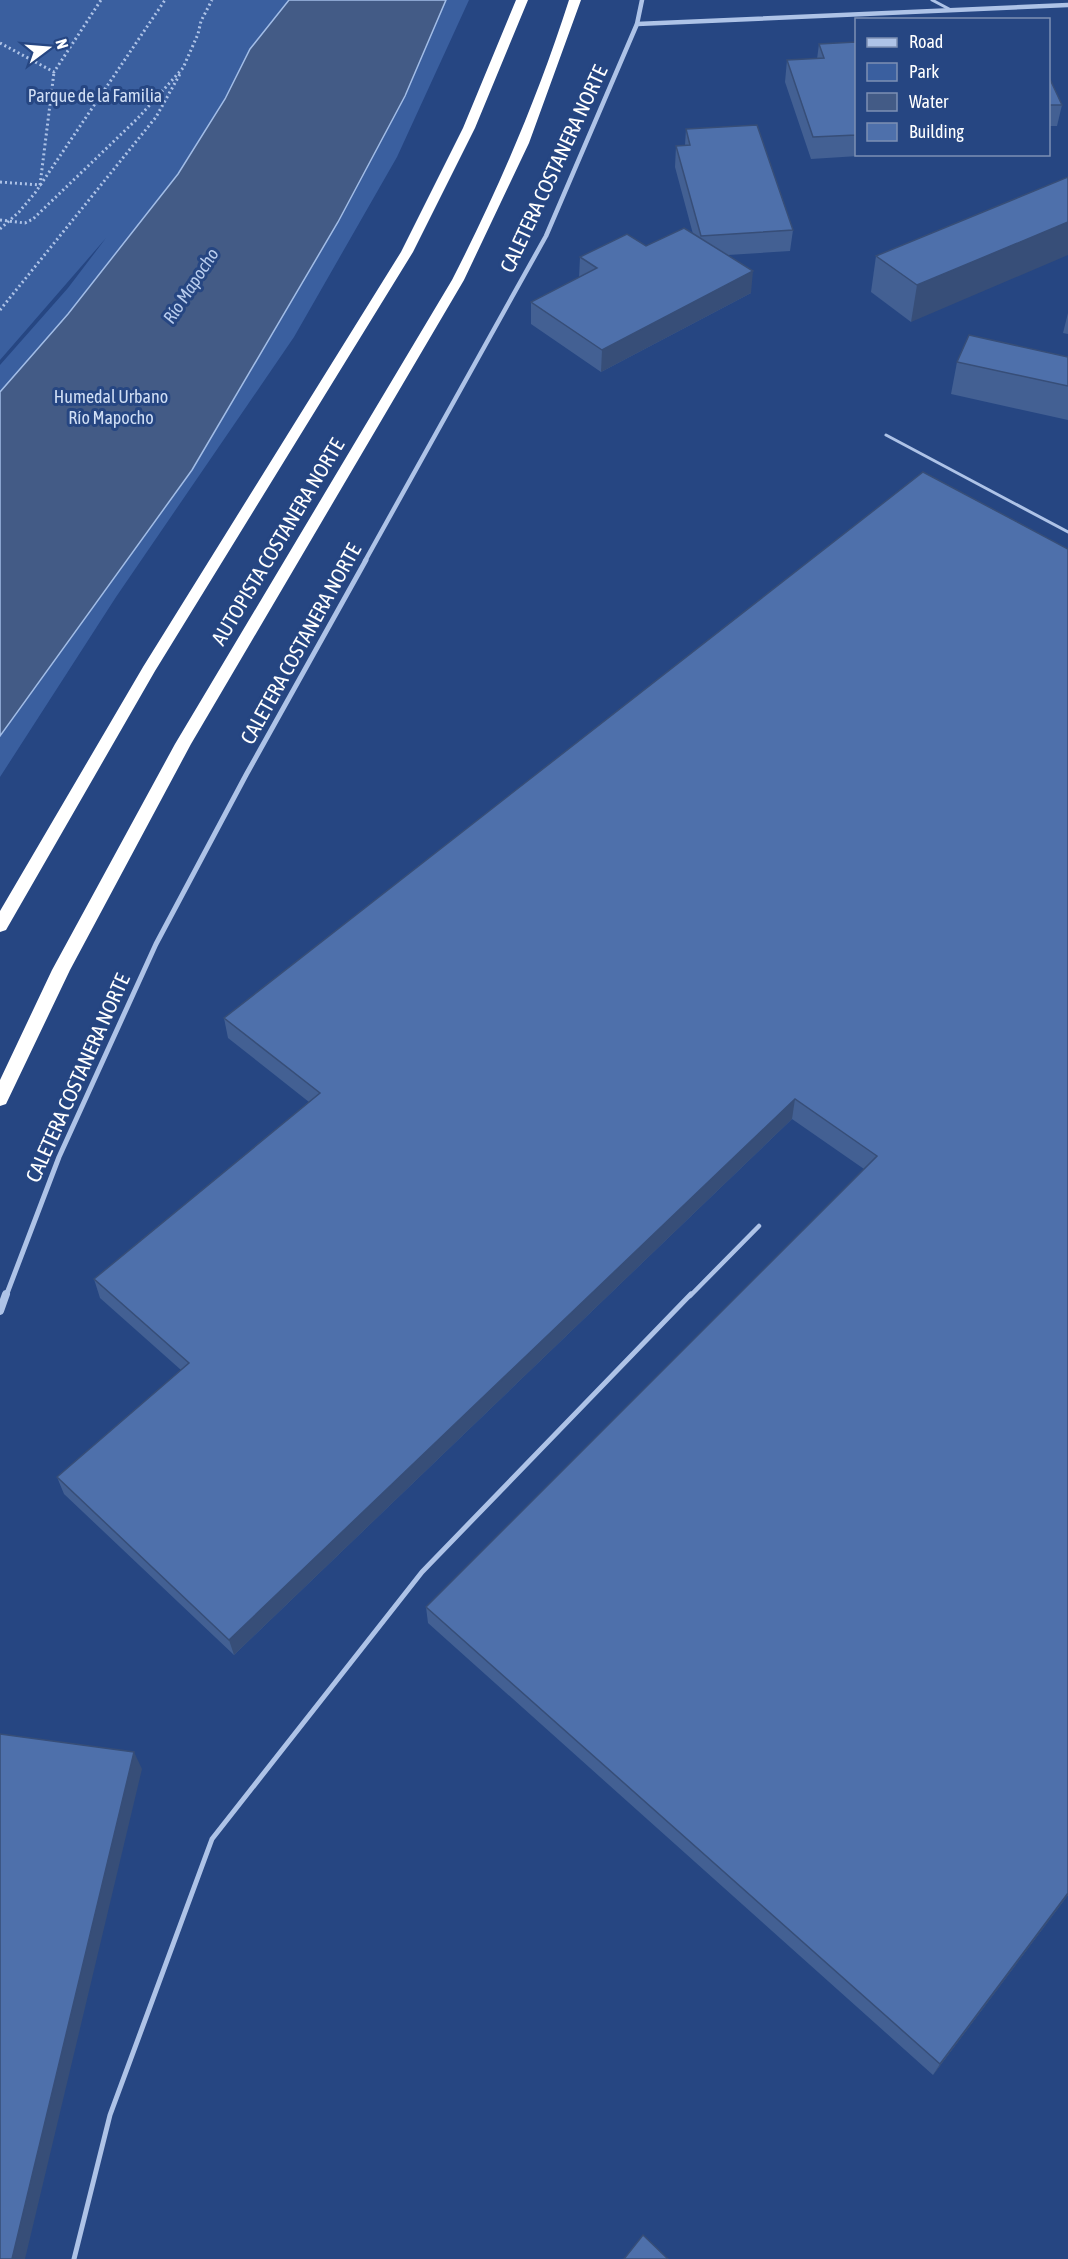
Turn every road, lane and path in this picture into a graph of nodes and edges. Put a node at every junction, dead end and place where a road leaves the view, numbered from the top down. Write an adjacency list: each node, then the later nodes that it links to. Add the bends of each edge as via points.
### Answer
1 (101, 0): 13 (path)
2 (165, 0): 15 (path)
3 (212, 0): 12 (path)
4 (522, 0): 22 (highway, AUTOPISTA COSTANERA NORTE, via 486,92 407,252 187,609)
5 (575, 0): 23 (highway, AUTOPISTA COSTANERA NORTE, via 546,85 488,223 183,744 61,970)
6 (642, 0): 10 (street, CALETERA COSTANERA NORTE)
7 (932, 0): 9 (lane)
8 (1068, 5): 9 (street)
9 (951, 10): 10 (street)
10 (637, 24): 25 (street, CALETERA COSTANERA NORTE, via 546,236 156,944 59,1157)
11 (0, 43): 13 (path)
12 (183, 68): 17 (path, via 138,118 33,219 25,223); 19 (path, via 156,117)
13 (54, 72): 15 (path)
14 (0, 182): 15 (path)
15 (40, 185): 17 (path)
16 (0, 220): 17 (path)
17 (11, 221): 18 (path)
18 (0, 229)
19 (0, 310)
20 (886, 435): 21 (lane)
21 (1068, 532)
22 (0, 926)
23 (0, 1099)
24 (759, 1226): 26 (lane, via 422,1572 212,1839 110,2115)
25 (0, 1311)
26 (74, 2259)

